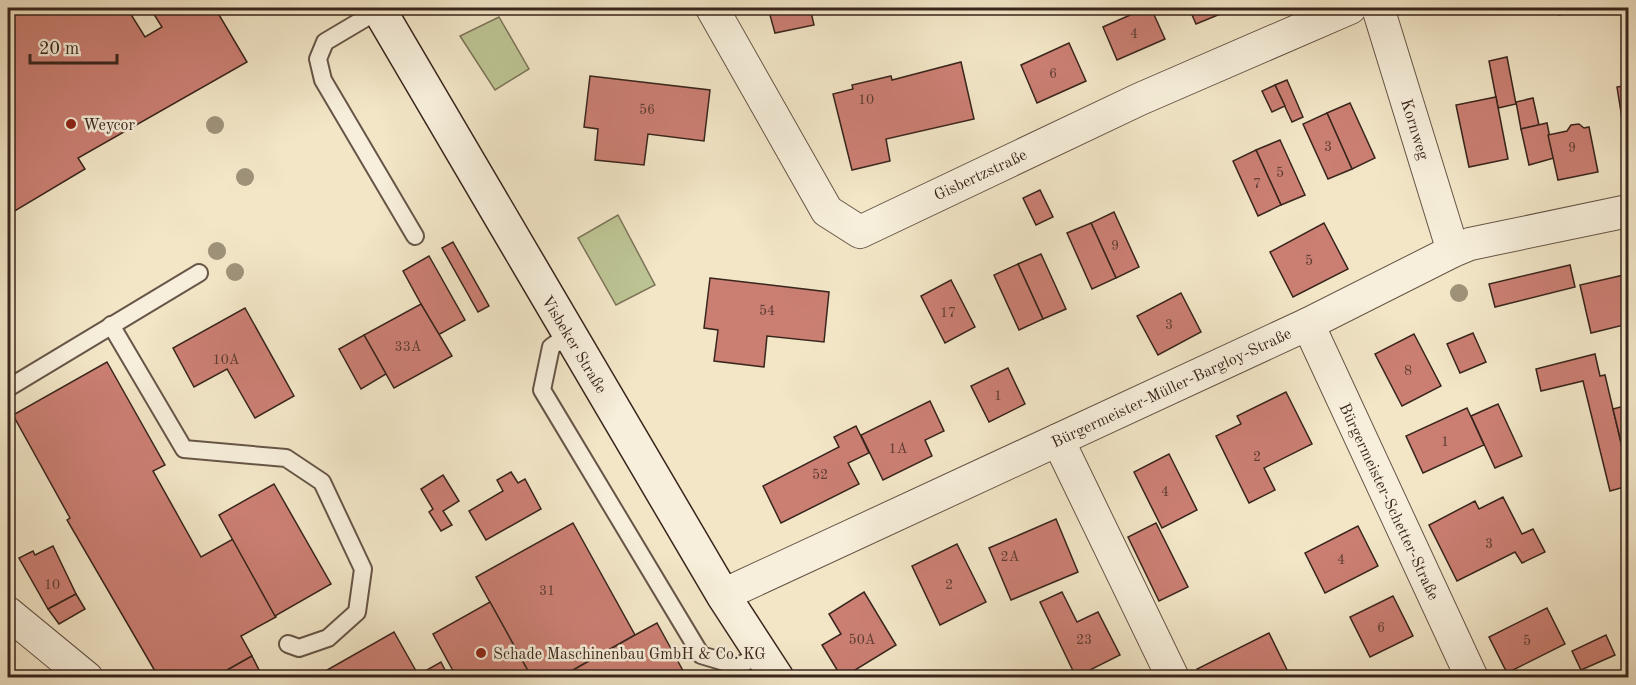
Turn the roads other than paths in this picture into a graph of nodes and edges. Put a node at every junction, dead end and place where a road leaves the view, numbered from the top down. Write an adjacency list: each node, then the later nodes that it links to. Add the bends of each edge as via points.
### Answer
1 (378, 8): 6 (lane, via 325,42 318,59 323,80); 11 (street, Visbeker Straße)
2 (712, 8): 3 (street, Gisbertzstraße, via 827,211 860,232 1140,99)
3 (1350, 8)
4 (1378, 8): 7 (street, Kornweg)
5 (1629, 211): 7 (street, Bürgermeister-Müller-Bargloy-Straße, via 1470,244)
6 (415, 236)
7 (1453, 251): 9 (street, Bürgermeister-Müller-Bargloy-Straße)
8 (199, 273): 10 (lane)
9 (1308, 324): 13 (street, Bürgermeister-Müller-Bargloy-Straße); 20 (street, Bürgermeister-Schetter-Straße)
10 (111, 325): 12 (lane); 16 (lane, via 184,450 286,458 322,482 363,569 357,612 328,638 299,648)
11 (569, 334): 14 (street, Visbeker Straße); 17 (lane, via 551,347 542,390 688,635 701,655 738,666)
12 (8, 388)
13 (1058, 440): 14 (street, Bürgermeister-Müller-Bargloy-Straße); 19 (street)
14 (723, 595): 17 (street, Visbeker Straße)
15 (8, 613): 18 (street)
16 (288, 644)
17 (769, 666)
18 (87, 678)
19 (1173, 678)
20 (1472, 678)

